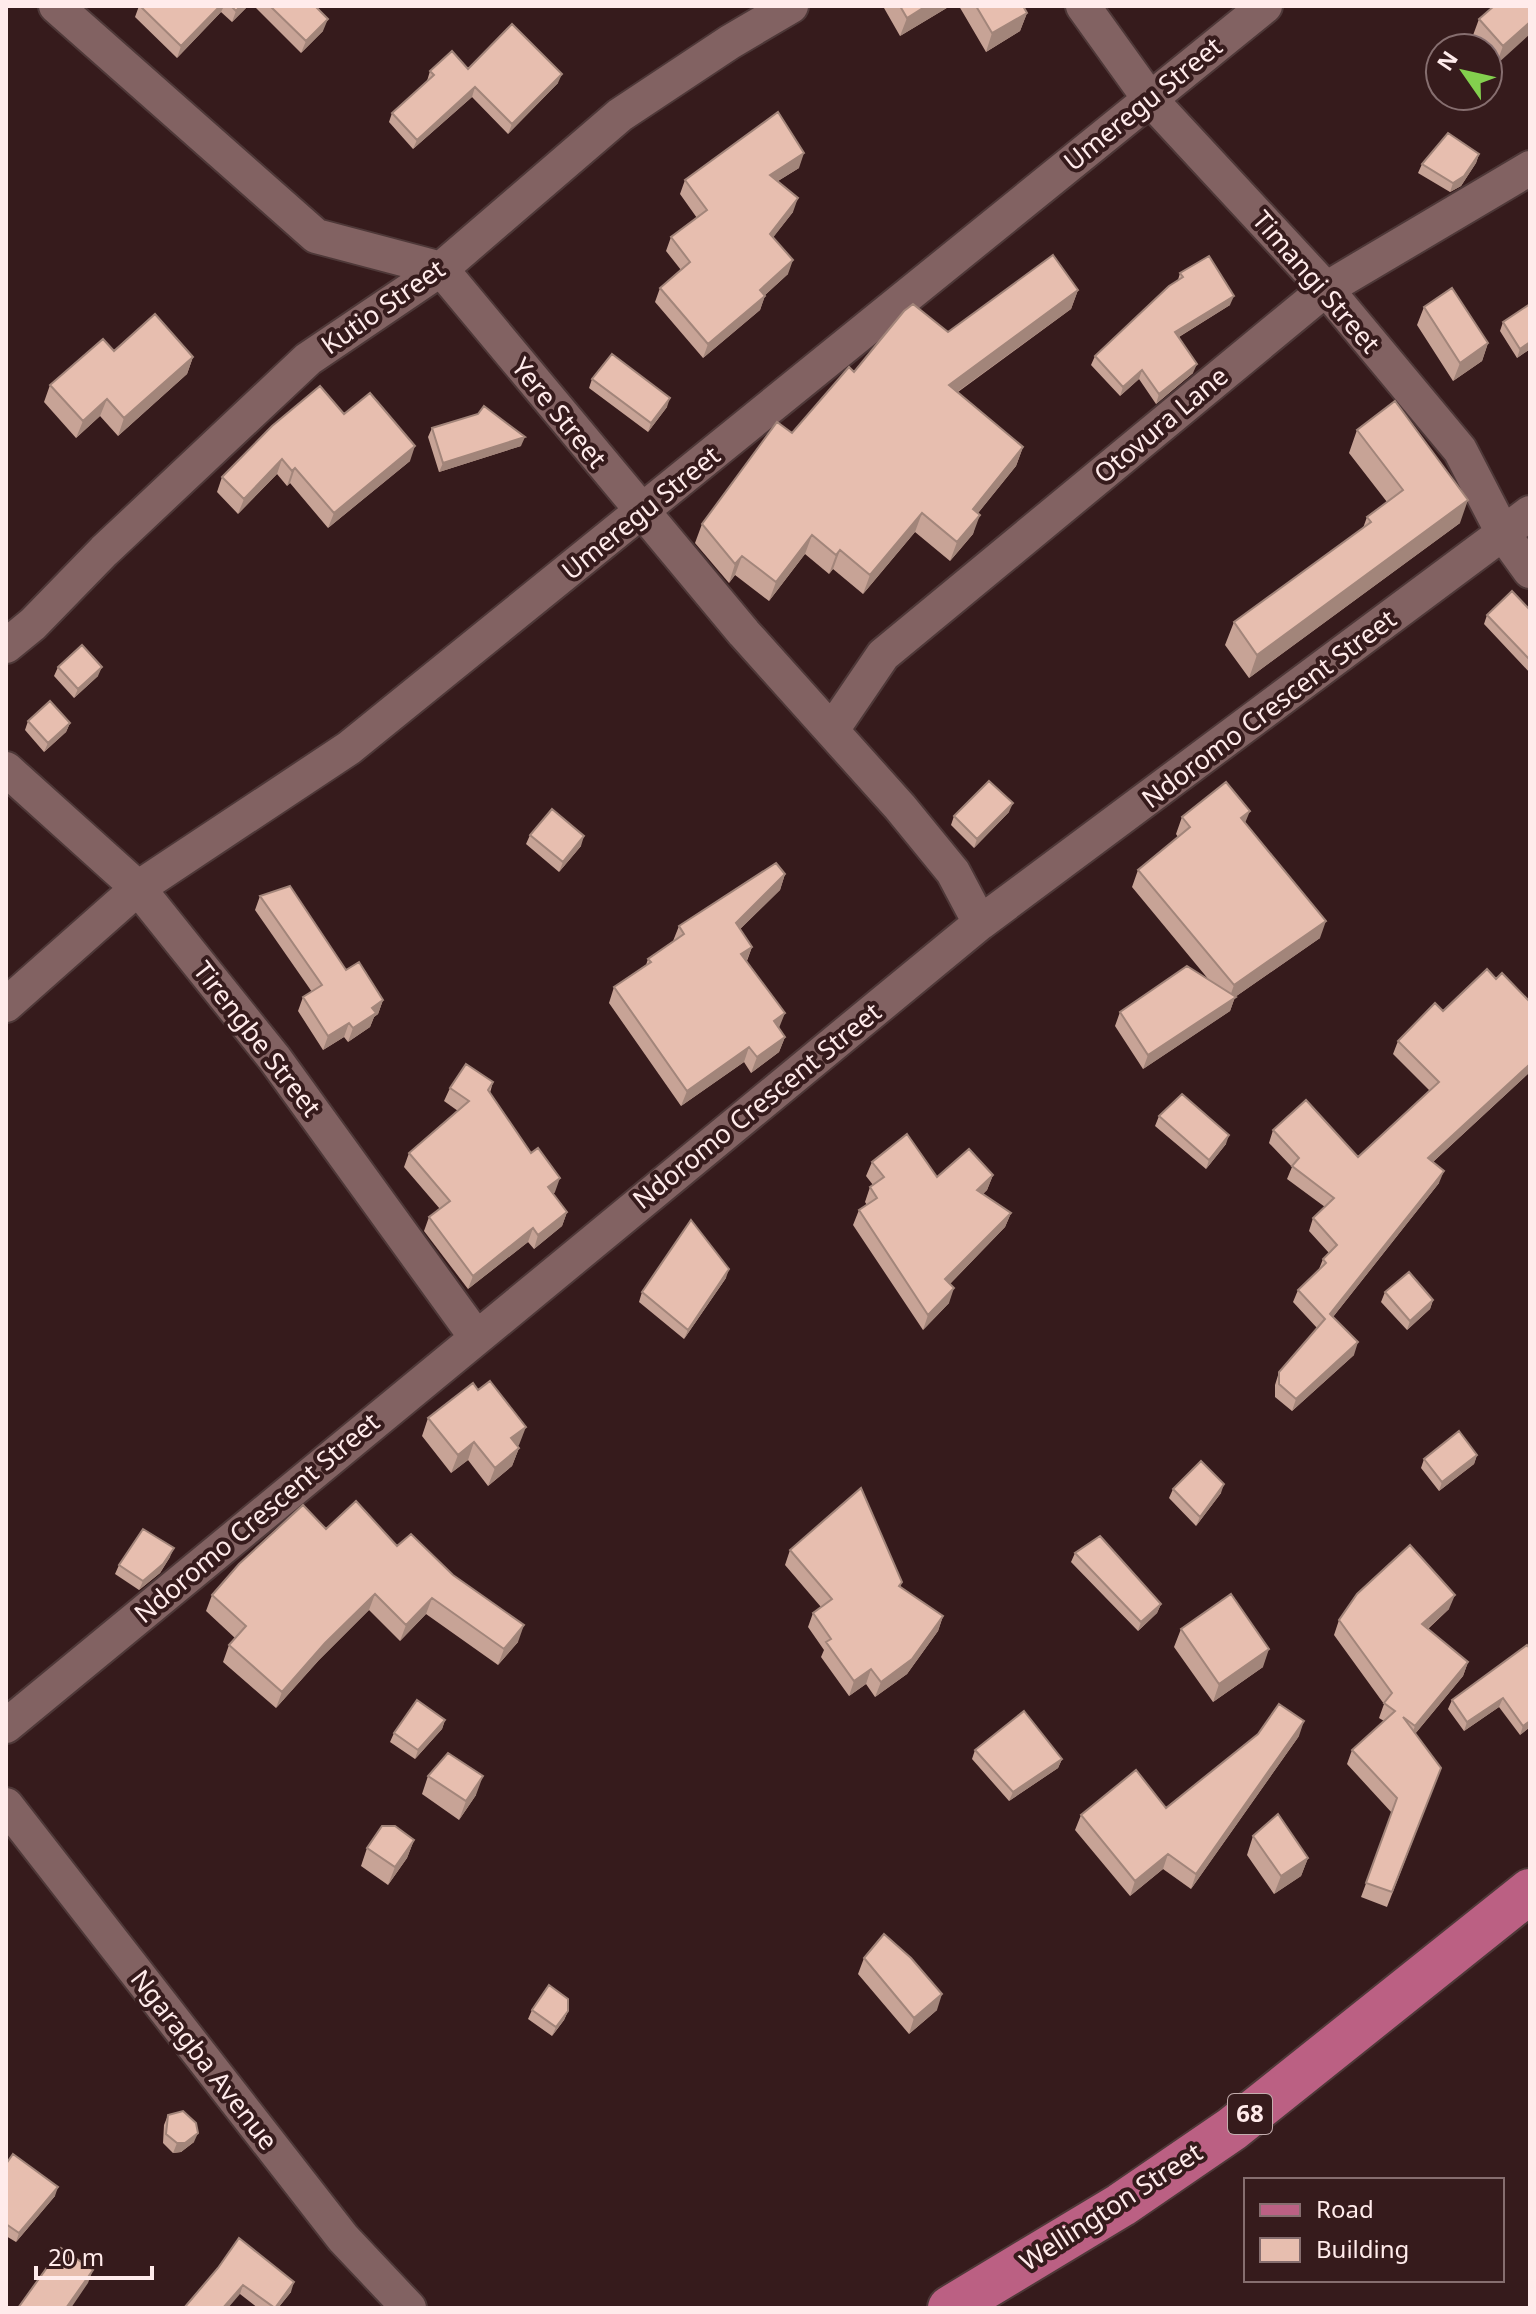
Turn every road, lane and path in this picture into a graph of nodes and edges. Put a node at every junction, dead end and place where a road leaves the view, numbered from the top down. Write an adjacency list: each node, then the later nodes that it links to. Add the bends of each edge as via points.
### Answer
1 (56, 6): 7 (street, via 316,236)
2 (791, 6): 7 (street, Kutio Street, via 620,115)
3 (1083, 6): 5 (street, Timangi Street)
4 (1265, 6): 5 (street, Umeregu Street)
5 (1149, 98): 8 (street, Timangi Street); 9 (street, Umeregu Street)
6 (1530, 168): 8 (street, Otovura Lane)
7 (441, 269): 9 (street, Yere Street); 13 (street, Kutio Street, via 308,359)
8 (1326, 289): 11 (street, Timangi Street, via 1460,450); 14 (street, Otovura Lane, via 883,655)
9 (641, 513): 14 (street, Yere Street); 16 (street, Umeregu Street, via 349,748)
10 (1530, 513): 11 (street, Ndoromo Crescent Street)
11 (1504, 535): 12 (street, Timangi Street); 17 (street, Ndoromo Crescent Street)
12 (1530, 571)
13 (6, 646)
14 (832, 730): 17 (street, Yere Street, via 953,872)
15 (6, 769): 16 (street, Tirengbe Street)
16 (138, 888): 18 (street, Umeregu Street); 19 (street, Tirengbe Street, via 275,1059)
17 (980, 923): 19 (street, Ndoromo Crescent Street)
18 (6, 1005)
19 (476, 1337): 20 (street, Ndoromo Crescent Street)
20 (6, 1726)
21 (6, 1805): 23 (street, Ngaragba Avenue, via 343,2238)
22 (1530, 1891): 24 (main road, Wellington Street / 68, via 1232,2129 1121,2205)
23 (409, 2308)
24 (950, 2308)

